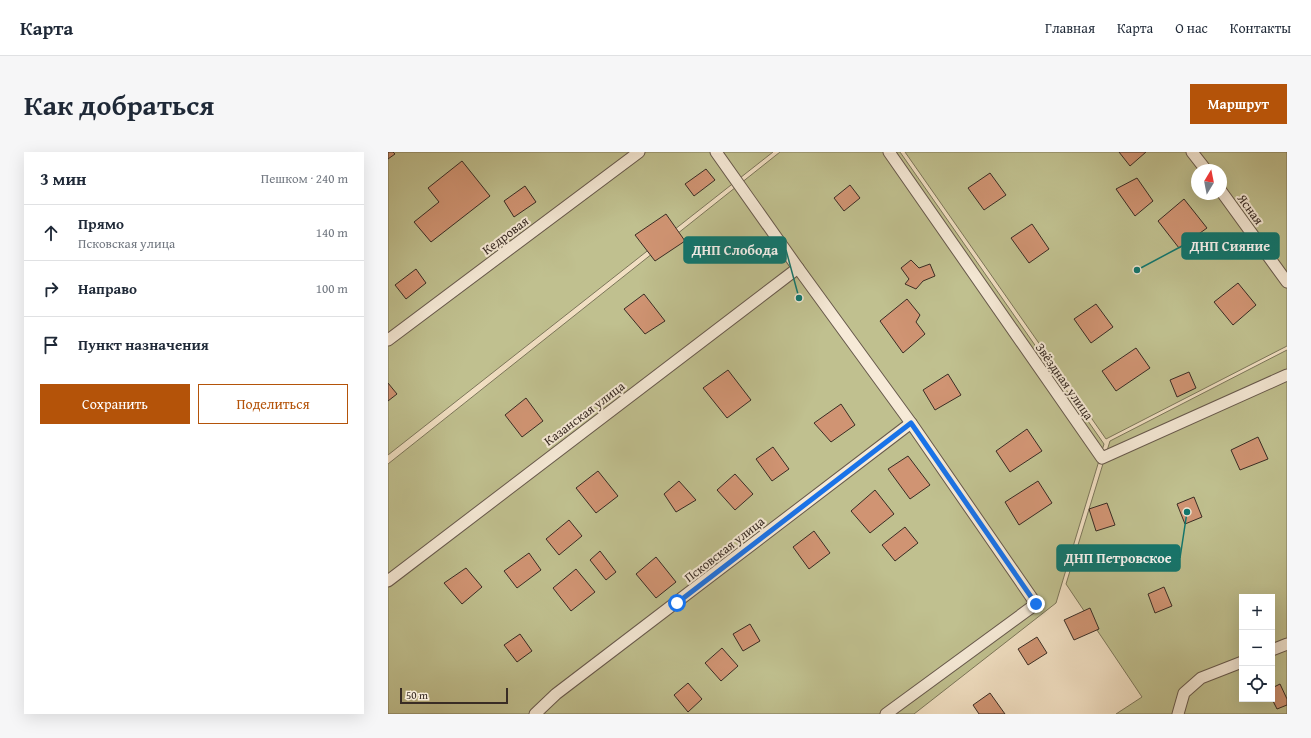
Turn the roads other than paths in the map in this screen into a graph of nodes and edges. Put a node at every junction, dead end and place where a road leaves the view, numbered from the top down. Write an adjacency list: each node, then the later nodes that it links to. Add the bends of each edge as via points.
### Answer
1 (639, 152): 9 (street, Кедровая)
2 (716, 152): 7 (street)
3 (889, 152): 10 (street, Звёздная улица, via 1102,458)
4 (1192, 152): 5 (street)
5 (1201, 164)
6 (1227, 199): 8 (street, Ясная)
7 (798, 268): 11 (street); 12 (street, Казанская улица)
8 (1287, 282)
9 (388, 340)
10 (1287, 375)
11 (911, 423): 16 (street, Псковская улица, via 556,694); 17 (street, via 1036,604)
12 (388, 581)
13 (1287, 644): 14 (street)
14 (1275, 649)
15 (1239, 663): 18 (street, via 1201,678 1184,693)
16 (535, 714)
17 (886, 714)
18 (1178, 714)

